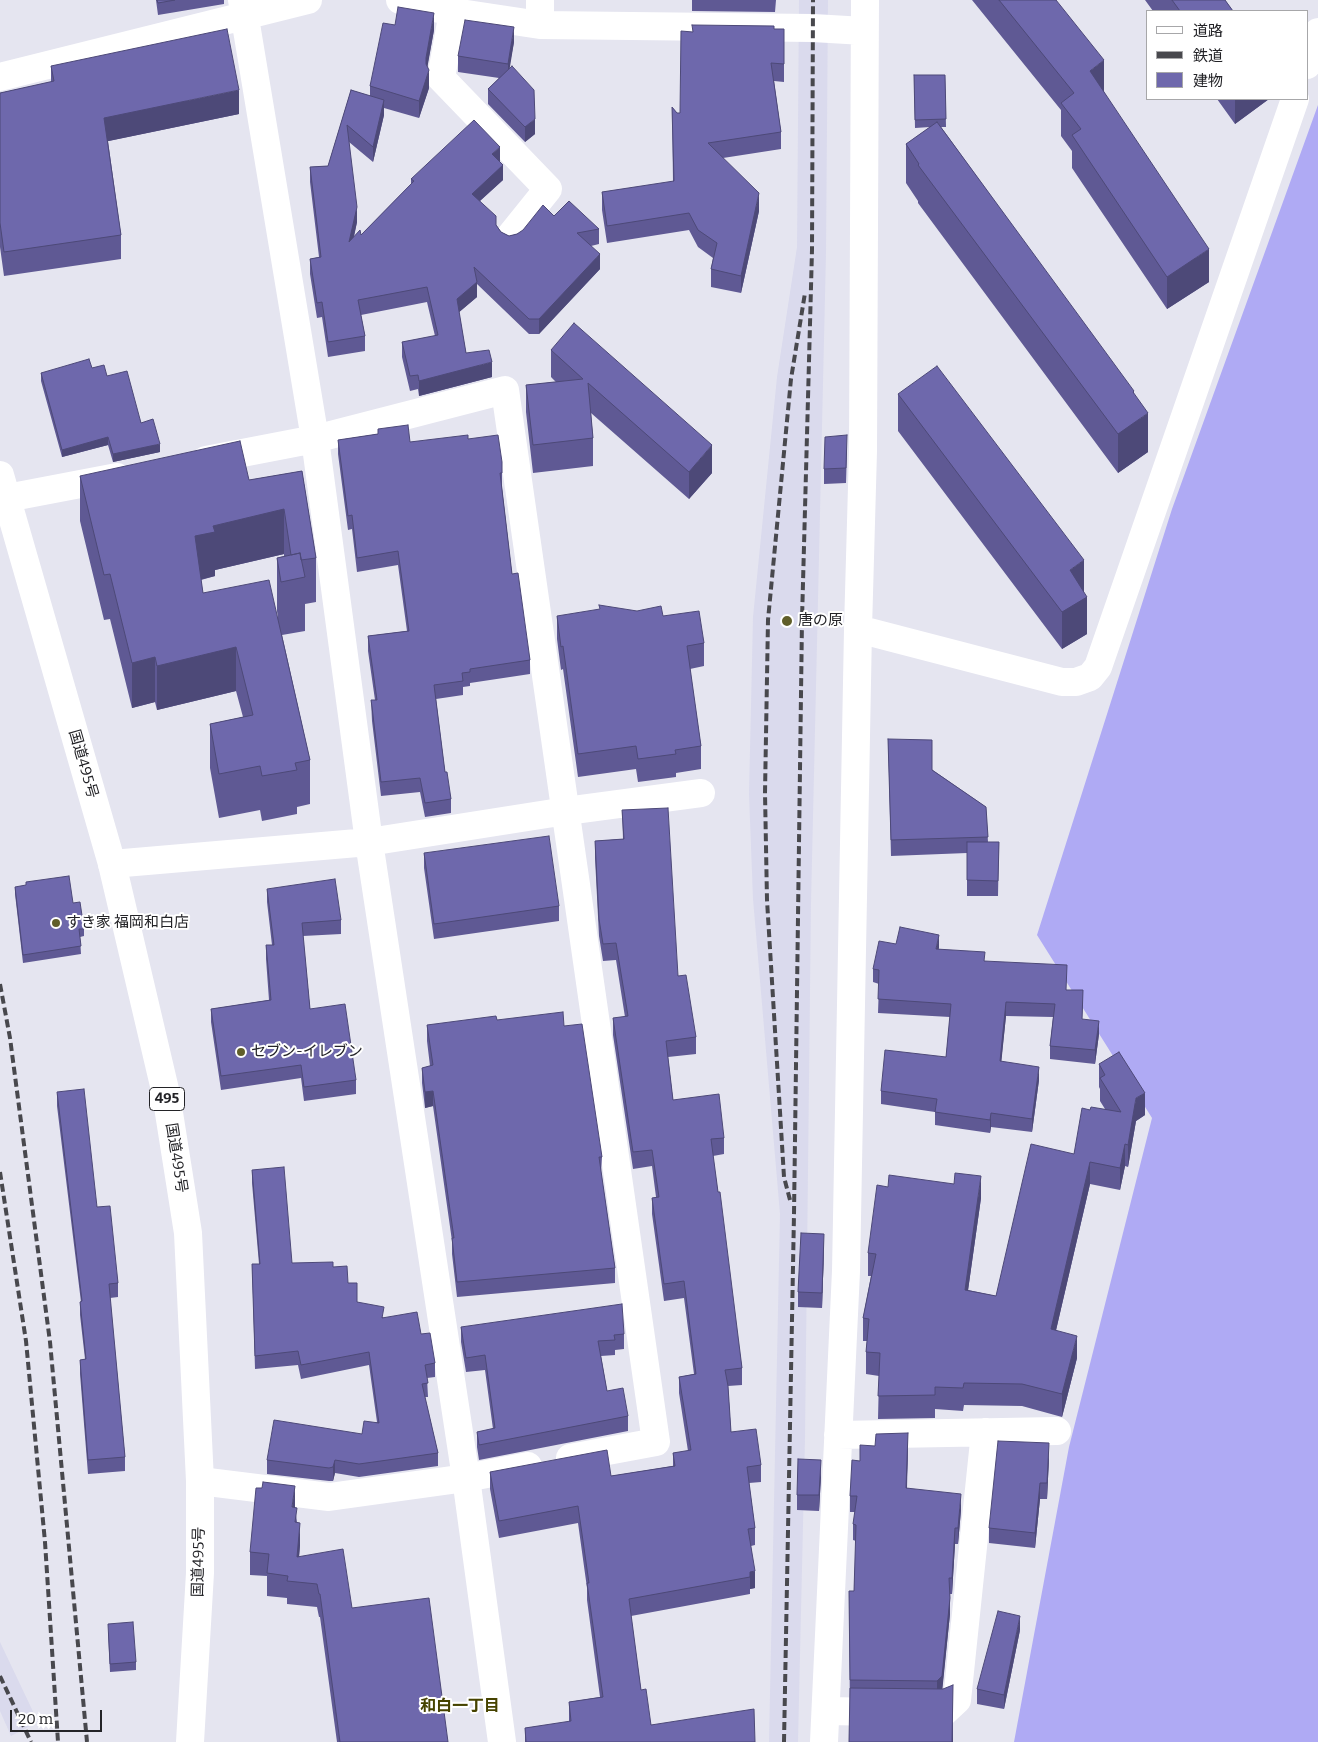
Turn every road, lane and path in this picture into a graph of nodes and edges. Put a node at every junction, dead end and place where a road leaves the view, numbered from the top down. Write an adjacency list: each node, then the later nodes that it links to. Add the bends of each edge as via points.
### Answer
1 (308, 0): 4 (main road)
2 (401, 0): 5 (main road)
3 (865, 0): 7 (main road)
4 (243, 8): 10 (main road); 13 (main road)
5 (453, 12): 6 (main road); 12 (main road, via 441,78 548,188)
6 (540, 13): 7 (main road)
7 (864, 31): 17 (main road, via 863,452)
8 (1318, 32): 9 (main road)
9 (1308, 61)
10 (0, 78)
11 (1295, 100): 17 (main road, via 1098,667 1090,677 1062,682)
12 (510, 235)
13 (315, 438): 14 (main road); 19 (main road, via 506,390); 20 (main road)
14 (180, 464)
15 (142, 472): 16 (main road)
16 (3, 486): 21 (main road, 国道495号 / 495)
17 (858, 629): 24 (main road, via 846,1271)
18 (702, 794): 19 (main road)
19 (566, 811): 20 (main road); 25 (main road, via 656,1442)
20 (369, 842): 21 (main road); 25 (main road)
21 (112, 864): 26 (main road, 国道495号 / 495, via 166,1094 188,1233)
22 (1057, 1431): 23 (main road)
23 (985, 1432): 24 (main road); 27 (main road, via 957,1700 943,1713)
24 (838, 1435): 27 (main road)
25 (466, 1478): 26 (main road, via 329,1497); 29 (main road)
26 (200, 1481): 28 (main road, 国道495号 / 495, via 200,1573)
27 (826, 1711): 30 (main road)
28 (190, 1742)
29 (502, 1742)
30 (824, 1742)

